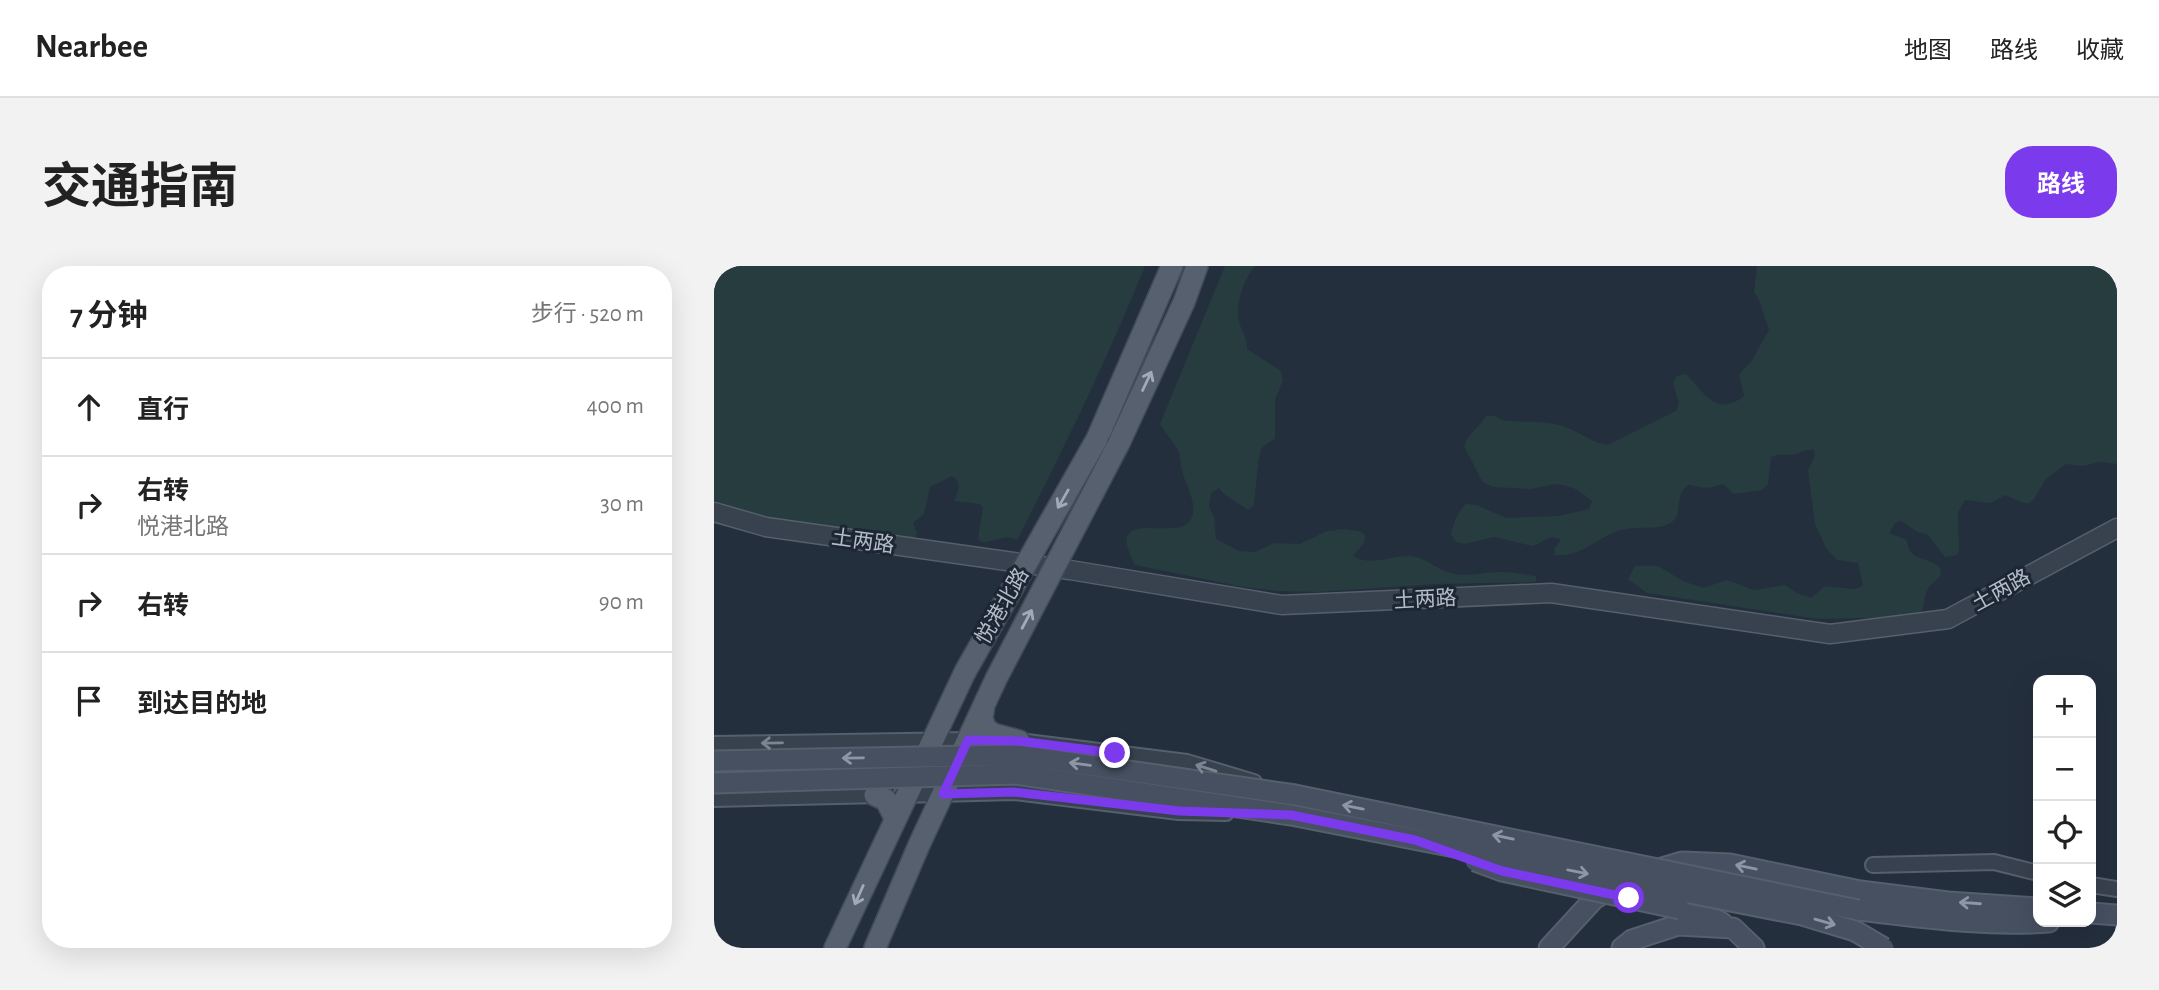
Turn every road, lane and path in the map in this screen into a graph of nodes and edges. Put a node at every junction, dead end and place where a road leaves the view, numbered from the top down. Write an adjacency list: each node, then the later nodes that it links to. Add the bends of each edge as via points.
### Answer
1 (1172, 266): 8 (main road, 悦港北路, one-way to 8, bridge, via 1097,439 965,672)
2 (1198, 266): 5 (main road, 悦港北路, one-way to 2, bridge, via 1119,443)
3 (714, 512): 4 (street, 土两路, via 766,527 1282,605 1551,593 1830,635 1948,619)
4 (2117, 528)
5 (984, 704): 6 (main road, 悦港北路); 7 (main road, via 985,728)
6 (968, 740): 7 (street); 8 (street); 12 (main road, 悦港北路)
7 (1019, 741): 15 (street, one-way to 7, bridge, via 1187,762)
8 (931, 742): 9 (street, one-way to 9); 14 (main road, 悦港北路)
9 (714, 744)
10 (714, 761): 15 (main road, one-way to 10, bridge, via 1018,755)
11 (714, 783): 17 (main road, bridge, via 1014,774)
12 (943, 794): 14 (street); 17 (street, bridge, via 1014,792 1179,811); 31 (main road, 悦港北路)
13 (875, 795): 14 (street); 16 (street); 18 (main road, via 886,800)
14 (906, 795): 18 (main road, 悦港北路)
15 (1295, 795): 28 (main road, one-way to 15, bridge, via 1945,920 1857,909)
16 (714, 799)
17 (1291, 815): 19 (main road, bridge)
18 (895, 818): 30 (main road, 悦港北路, one-way to 30)
19 (1415, 840): 29 (main road, bridge, via 1502,871 1705,914); 35 (main road, one-way to 35, bridge, via 1802,915 1855,931)
20 (1873, 865): 21 (street, via 1994,862)
21 (2033, 872)
22 (2096, 886): 23 (street)
23 (2117, 889)
24 (2033, 908): 32 (main road, one-way to 32, bridge, via 1860,891 1730,864 1682,862 1636,875 1594,898)
25 (2096, 914): 26 (main road)
26 (2117, 916): 27 (main road)
27 (2096, 918)
28 (2033, 923)
29 (1733, 928): 33 (main road, via 1678,925 1632,940); 34 (main road)
30 (835, 948)
31 (875, 948)
32 (1549, 948)
33 (1622, 948)
34 (1754, 948)
35 (1884, 948)

